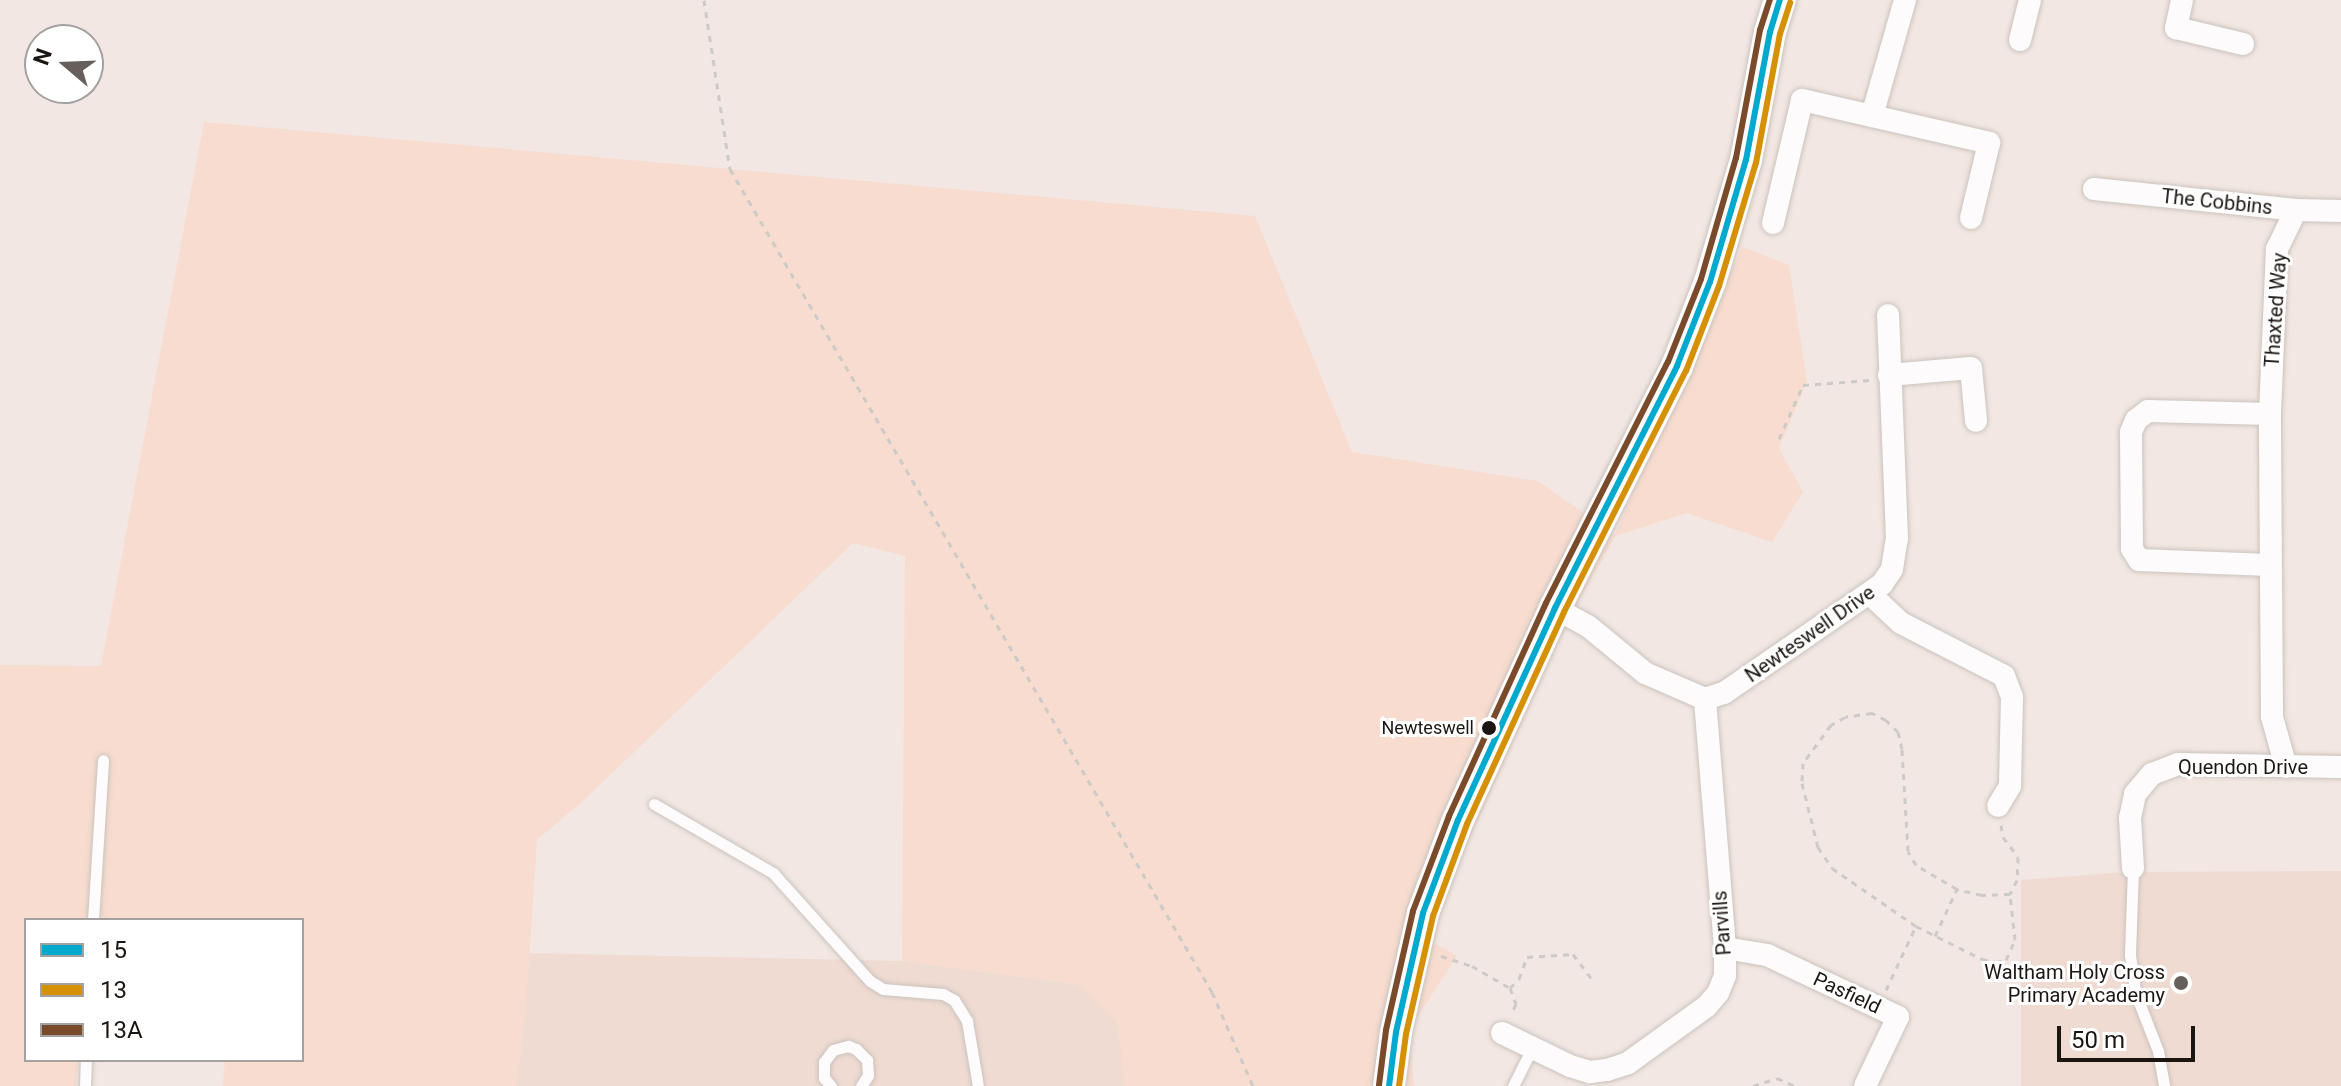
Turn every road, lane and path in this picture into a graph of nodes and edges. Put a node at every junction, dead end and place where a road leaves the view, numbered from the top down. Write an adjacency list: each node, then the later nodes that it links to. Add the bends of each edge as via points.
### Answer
1 (704, 0): 46 (path, via 730,169 1212,992)
2 (1780, 0): 21 (street, via 1746,160 1710,282 1677,366)
3 (1905, 0): 8 (street)
4 (2030, 0): 6 (street)
5 (2182, 0): 7 (street, via 2176,28)
6 (2020, 40)
7 (2243, 44)
8 (1872, 116): 12 (street, via 1989,143); 13 (street, via 1802,100)
9 (2094, 189): 10 (street, The Cobbins)
10 (2296, 210): 11 (street, The Cobbins); 16 (street, Thaxted Way, via 2277,249)
11 (2341, 211)
12 (1971, 218)
13 (1773, 223)
14 (1888, 315): 15 (street, Newteswell Drive)
15 (1889, 375): 17 (street, via 1971,368); 18 (path, via 1803,385); 20 (street, Newteswell Drive, via 1896,553 1892,569)
16 (2270, 414): 19 (street, Thaxted Way); 19 (street, via 2148,411 2131,432 2132,549 2139,560)
17 (1976, 421)
18 (1779, 439)
19 (2269, 565): 24 (street, Thaxted Way, via 2272,717)
20 (1870, 594): 22 (street, Newteswell Drive, via 1724,693); 27 (street, via 1901,623 2004,676 2012,697 2010,786)
21 (1555, 608): 22 (street, via 1588,626 1645,673); 34 (street, via 1458,820)
22 (1705, 699): 35 (street, Parvills)
23 (103, 760): 31 (lane)
24 (2286, 767): 25 (street, Quendon Drive); 28 (street, Quendon Drive, via 2178,764 2152,774 2135,794 2130,818)
25 (2341, 767)
26 (654, 804): 45 (lane, via 773,873 870,981 883,989 943,994 954,1000 967,1021)
27 (1998, 806): 30 (path, via 2003,837 2018,857)
28 (2133, 868): 52 (lane, via 2130,955 2135,992 2158,1051)
29 (1957, 889): 30 (path); 32 (path, via 1916,865 1908,851 1898,732 1872,713 1831,725 1803,763 1802,783 1818,847 1832,868); 33 (path)
30 (2010, 894): 33 (path, via 2015,940 2006,960 1982,959)
31 (93, 918)
32 (1916, 926): 33 (path); 38 (path)
33 (1935, 936)
34 (1414, 948): 37 (path, via 1472,966); 47 (street)
35 (1725, 948): 38 (street, Pasfield, via 1767,955); 40 (street, Parvills, via 1725,976 1707,1006 1628,1063 1590,1072)
36 (1593, 981): 37 (path, via 1573,954 1527,957)
37 (1510, 988): 39 (path, via 1516,1004)
38 (1878, 1008): 51 (street, Pasfield, via 1898,1017)
39 (1502, 1033): 40 (street, Parvills)
40 (1532, 1048): 48 (lane)
41 (86, 1062): 42 (lane)
42 (85, 1086)
43 (831, 1086): 44 (lane, via 824,1078 824,1062 833,1050 848,1046 867,1060 868,1075)
44 (861, 1086)
45 (978, 1086)
46 (1253, 1086)
47 (1389, 1086)
48 (1513, 1086)
49 (1753, 1086): 50 (path, via 1777,1078)
50 (1795, 1086)
51 (1865, 1086)
52 (2164, 1086)

